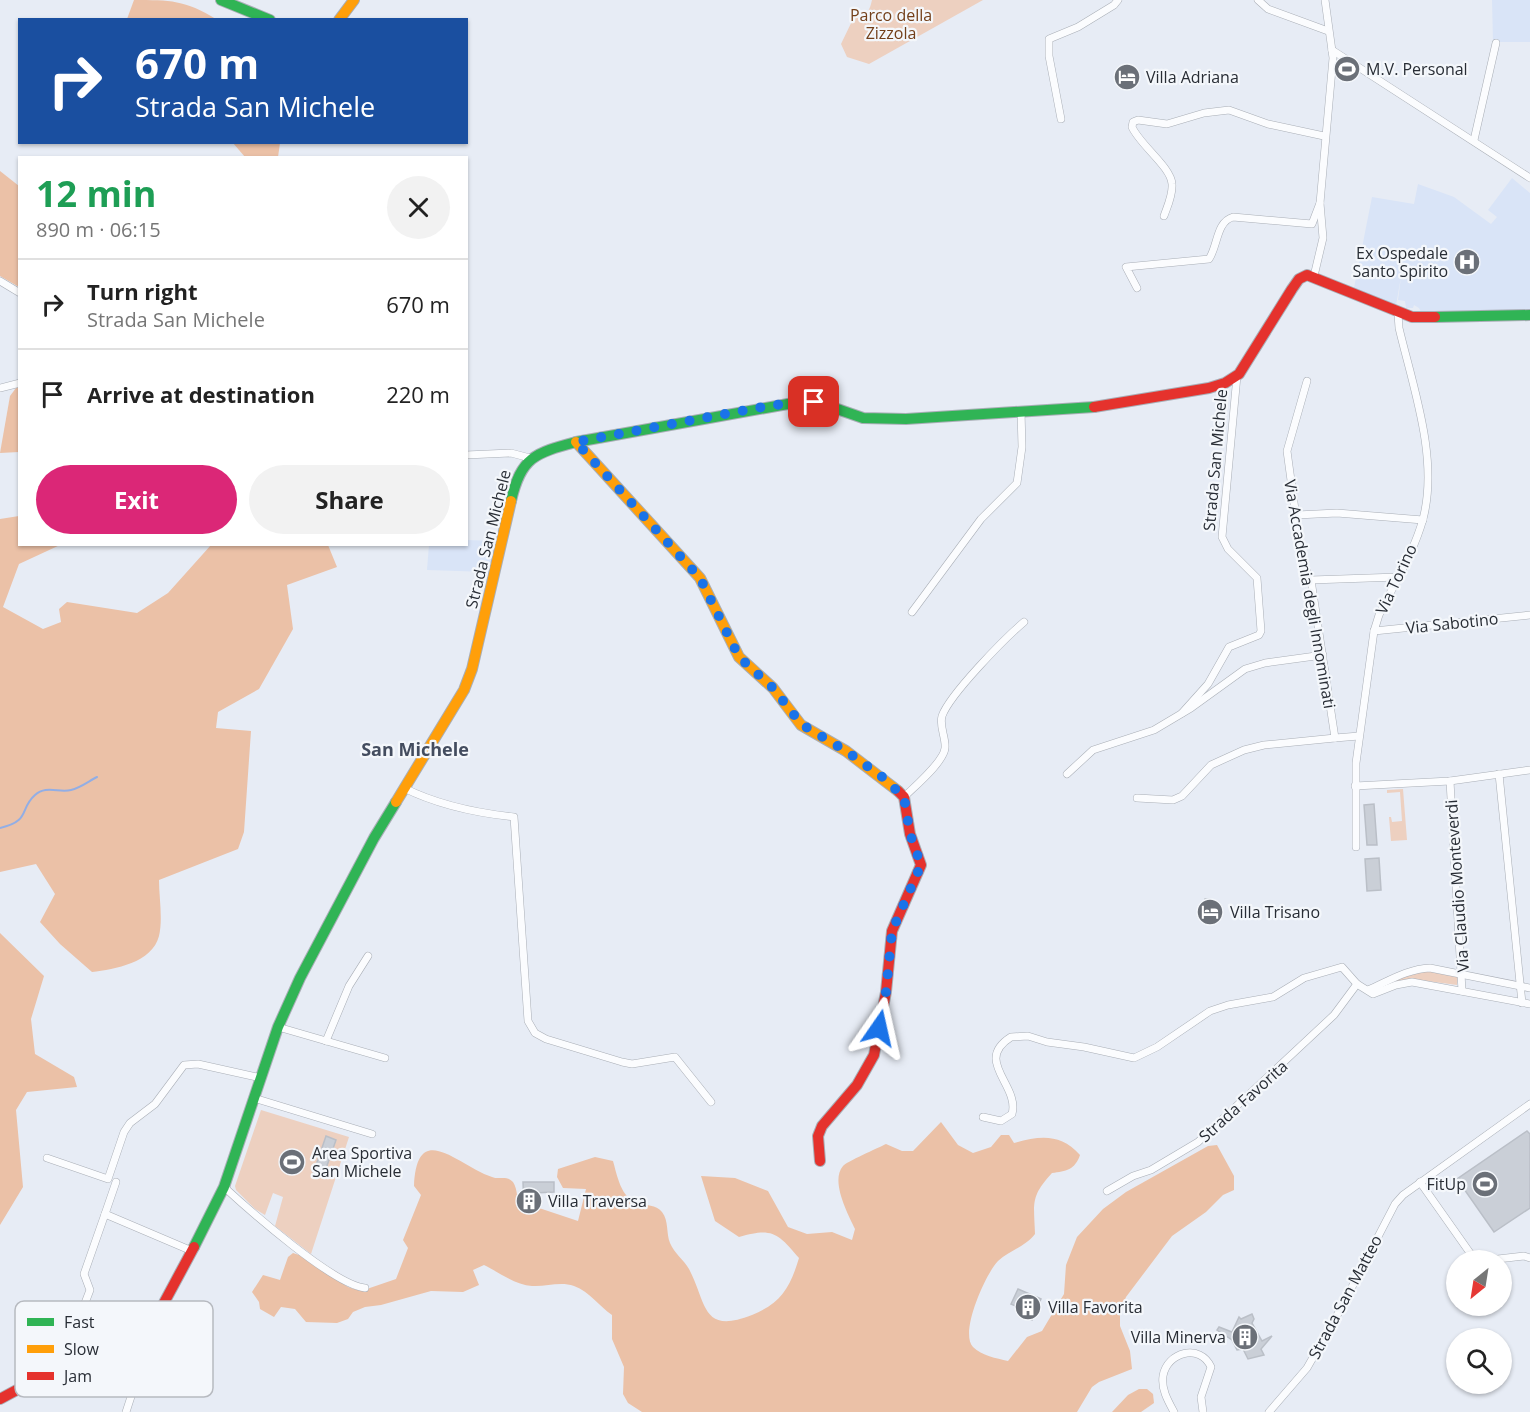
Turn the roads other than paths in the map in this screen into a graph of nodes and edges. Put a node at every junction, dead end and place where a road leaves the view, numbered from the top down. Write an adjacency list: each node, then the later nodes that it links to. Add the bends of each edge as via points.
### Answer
1 (221, 0): 6 (street)
2 (354, 0): 7 (street)
3 (1118, 0): 11 (street, via 1078,27 1049,39)
4 (1258, 0): 8 (street, via 1268,9)
5 (1324, 0): 8 (street)
6 (265, 18)
7 (340, 18)
8 (1328, 31): 10 (street)
9 (1496, 43): 13 (street)
10 (1332, 50): 12 (street); 13 (street)
11 (1061, 118)
12 (1324, 136): 15 (street); 16 (street, via 1268,124 1229,110 1167,124 1133,122 1140,141 1173,183)
13 (1474, 140): 14 (street)
14 (1530, 178)
15 (1320, 203): 17 (street, via 1323,238); 19 (street, via 1312,224 1228,218 1209,259 1126,267)
16 (1164, 216)
17 (1314, 276): 21 (street); 23 (street, Strada San Michele, via 1305,276 1290,291)
18 (0, 281): 20 (street)
19 (1137, 288)
20 (18, 291)
21 (1398, 314): 22 (street, via 1425,318); 32 (street, Via Torino, via 1426,446 1427,498)
22 (1530, 315)
23 (1238, 376): 27 (street, Strada San Michele, via 1209,388 1112,405); 40 (street, Strada San Michele, via 1222,537 1228,549 1257,578 1262,631 1229,647 1208,684)
24 (1307, 381): 31 (street, Via Accademia degli Innominati, via 1287,451)
25 (18, 384): 26 (street)
26 (0, 388)
27 (1022, 411): 28 (street, Strada San Michele, via 873,419 814,402 799,402); 35 (street, via 1017,483 981,519)
28 (576, 442): 30 (street, Strada San Michele); 49 (street, via 700,578 739,657 773,688 801,724 846,751)
29 (468, 455): 30 (street, via 511,453)
30 (530, 458): 48 (street, Strada San Michele, via 516,479 468,682)
31 (1297, 515): 32 (street, via 1337,513); 34 (street, Via Accademia degli Innominati, via 1302,561)
32 (1423, 520): 33 (street, Via Torino)
33 (1398, 577): 34 (street); 38 (street, Via Torino)
34 (1311, 580): 39 (street, Via Accademia degli Innominati)
35 (912, 612)
36 (1530, 615): 38 (street, Via Sabotino)
37 (1024, 622): 49 (street, via 949,704 941,722 943,757)
38 (1374, 631): 41 (street, Via Torino)
39 (1323, 655): 40 (street, via 1245,669); 42 (street, Via Accademia degli Innominati)
40 (1182, 713): 44 (street, via 1154,730 1093,750)
41 (1359, 736): 42 (street); 47 (street, Via Torino)
42 (1335, 738): 50 (street, via 1244,750 1211,765 1182,796 1173,800)
43 (1530, 770): 45 (street)
44 (1067, 774)
45 (1499, 774): 46 (street); 55 (street)
46 (1450, 781): 47 (street); 53 (street, Via Claudio Monteverdi)
47 (1355, 786): 51 (street, Via Torino)
48 (404, 788): 61 (street, Strada San Michele, via 341,896); 66 (street, via 465,809 514,817 528,1021 535,1033 632,1064 675,1057)
49 (904, 797): 71 (street, via 910,834 921,865 892,931 874,1055 857,1085 822,1126 818,1136)
50 (1137, 798)
51 (1356, 847)
52 (368, 956): 62 (street, via 349,986)
53 (1463, 975): 55 (street); 57 (street, via 1416,968); 58 (street, Via Claudio Monteverdi)
54 (1357, 984): 57 (street); 68 (street, via 1342,967 1315,974 1273,997 1210,1011 1134,1058 1028,1036 1011,1037 999,1048 995,1060 1012,1102 1012,1114 1001,1121); 75 (street, Strada Favorita, via 1334,1015 1198,1142)
55 (1520, 986): 56 (street); 59 (street)
56 (1530, 988)
57 (1368, 990): 58 (street, via 1373,994 1412,982)
58 (1462, 990): 59 (street)
59 (1521, 1003): 60 (street)
60 (1530, 1004)
61 (278, 1027): 62 (street); 64 (street, Strada San Michele)
62 (326, 1041): 63 (street)
63 (385, 1058)
64 (261, 1078): 65 (street, Strada San Michele); 70 (street, via 198,1064 184,1065 155,1104 130,1123 108,1179)
65 (254, 1098): 69 (street); 74 (street, Strada San Michele)
66 (711, 1101)
67 (1530, 1104): 73 (street, Strada San Matteo)
68 (983, 1117)
69 (372, 1134)
70 (47, 1158)
71 (820, 1161)
72 (116, 1182): 76 (street)
73 (1420, 1182): 77 (street); 90 (street, Strada San Matteo, via 1391,1210 1307,1368)
74 (224, 1187): 78 (street, Strada San Michele); 81 (street, via 343,1281)
75 (1107, 1191)
76 (105, 1214): 78 (street); 82 (street, via 84,1274 90,1290)
77 (1468, 1250)
78 (192, 1251): 83 (street, Strada San Michele)
79 (1512, 1257): 80 (street)
80 (1530, 1258)
81 (365, 1288)
82 (86, 1301)
83 (165, 1301)
84 (15, 1391): 86 (street)
85 (131, 1397): 87 (street)
86 (0, 1399)
87 (126, 1412)
88 (1173, 1412): 89 (street, via 1164,1391 1165,1370 1179,1355 1195,1352 1203,1355 1210,1366 1201,1397)
89 (1203, 1412)
90 (1269, 1412)

